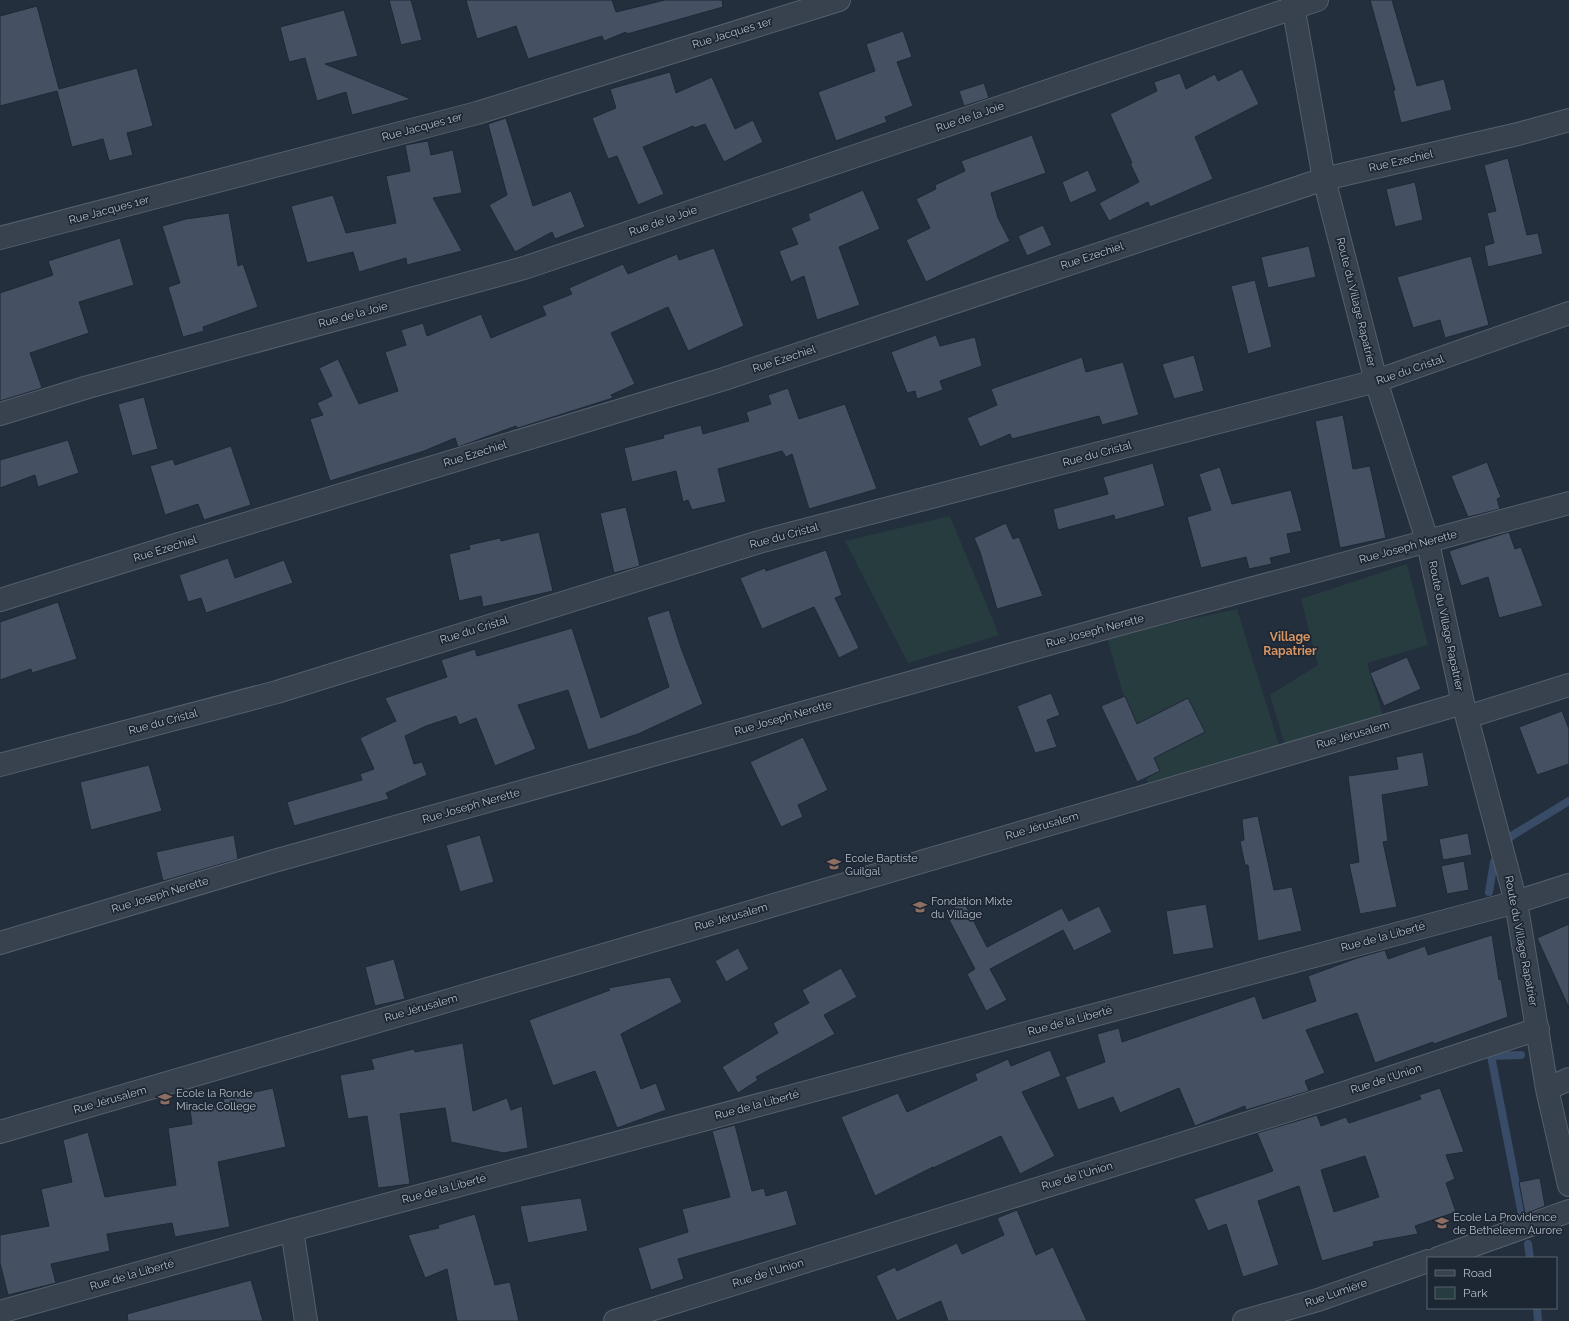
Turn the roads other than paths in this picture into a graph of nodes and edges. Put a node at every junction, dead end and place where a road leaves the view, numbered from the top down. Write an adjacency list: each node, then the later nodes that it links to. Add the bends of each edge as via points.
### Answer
1 (839, 0): 6 (street, Rue Jacques 1er, via 476,113)
2 (1317, 0): 3 (street, Rue de la Joie)
3 (1293, 4): 5 (street, Route du Village Rapatrier); 9 (street, Rue de la Joie, via 524,268 88,387)
4 (1569, 120): 5 (street, Rue Ezechiel)
5 (1324, 179): 8 (street, Route du Village Rapatrier); 12 (street, Rue Ezechiel, via 724,379)
6 (0, 238)
7 (1569, 313): 8 (street, Rue du Cristal)
8 (1376, 381): 11 (street, Route du Village Rapatrier); 15 (street, Rue du Cristal, via 759,542 277,692)
9 (0, 414)
10 (1569, 503): 11 (street, Rue Joseph Nerette)
11 (1428, 542): 14 (street, Route du Village Rapatrier); 18 (street, Rue Joseph Nerette, via 1120,624 289,857)
12 (0, 600)
13 (1569, 685): 14 (street, Rue Jérusalem)
14 (1465, 710): 17 (street, Route du Village Rapatrier); 22 (street, Rue Jérusalem)
15 (0, 765)
16 (1569, 885): 17 (street, Rue de la Liberté)
17 (1516, 902): 19 (street, Route du Village Rapatrier); 25 (street, Rue de la Liberté)
18 (0, 943)
19 (1538, 1029): 21 (street, Route du Village Rapatrier); 30 (street, Rue de l'Union, via 1344,1093)
20 (1569, 1079): 21 (street)
21 (1547, 1090): 23 (street, Route du Village Rapatrier)
22 (0, 1132)
23 (1569, 1185)
24 (1569, 1211): 26 (street)
25 (292, 1230): 28 (street, Rue de la Liberté); 29 (street)
26 (1441, 1257)
27 (1427, 1261): 31 (street, Rue Lumière, via 1318,1300)
28 (0, 1312)
29 (306, 1321)
30 (615, 1321)
31 (1244, 1321)

